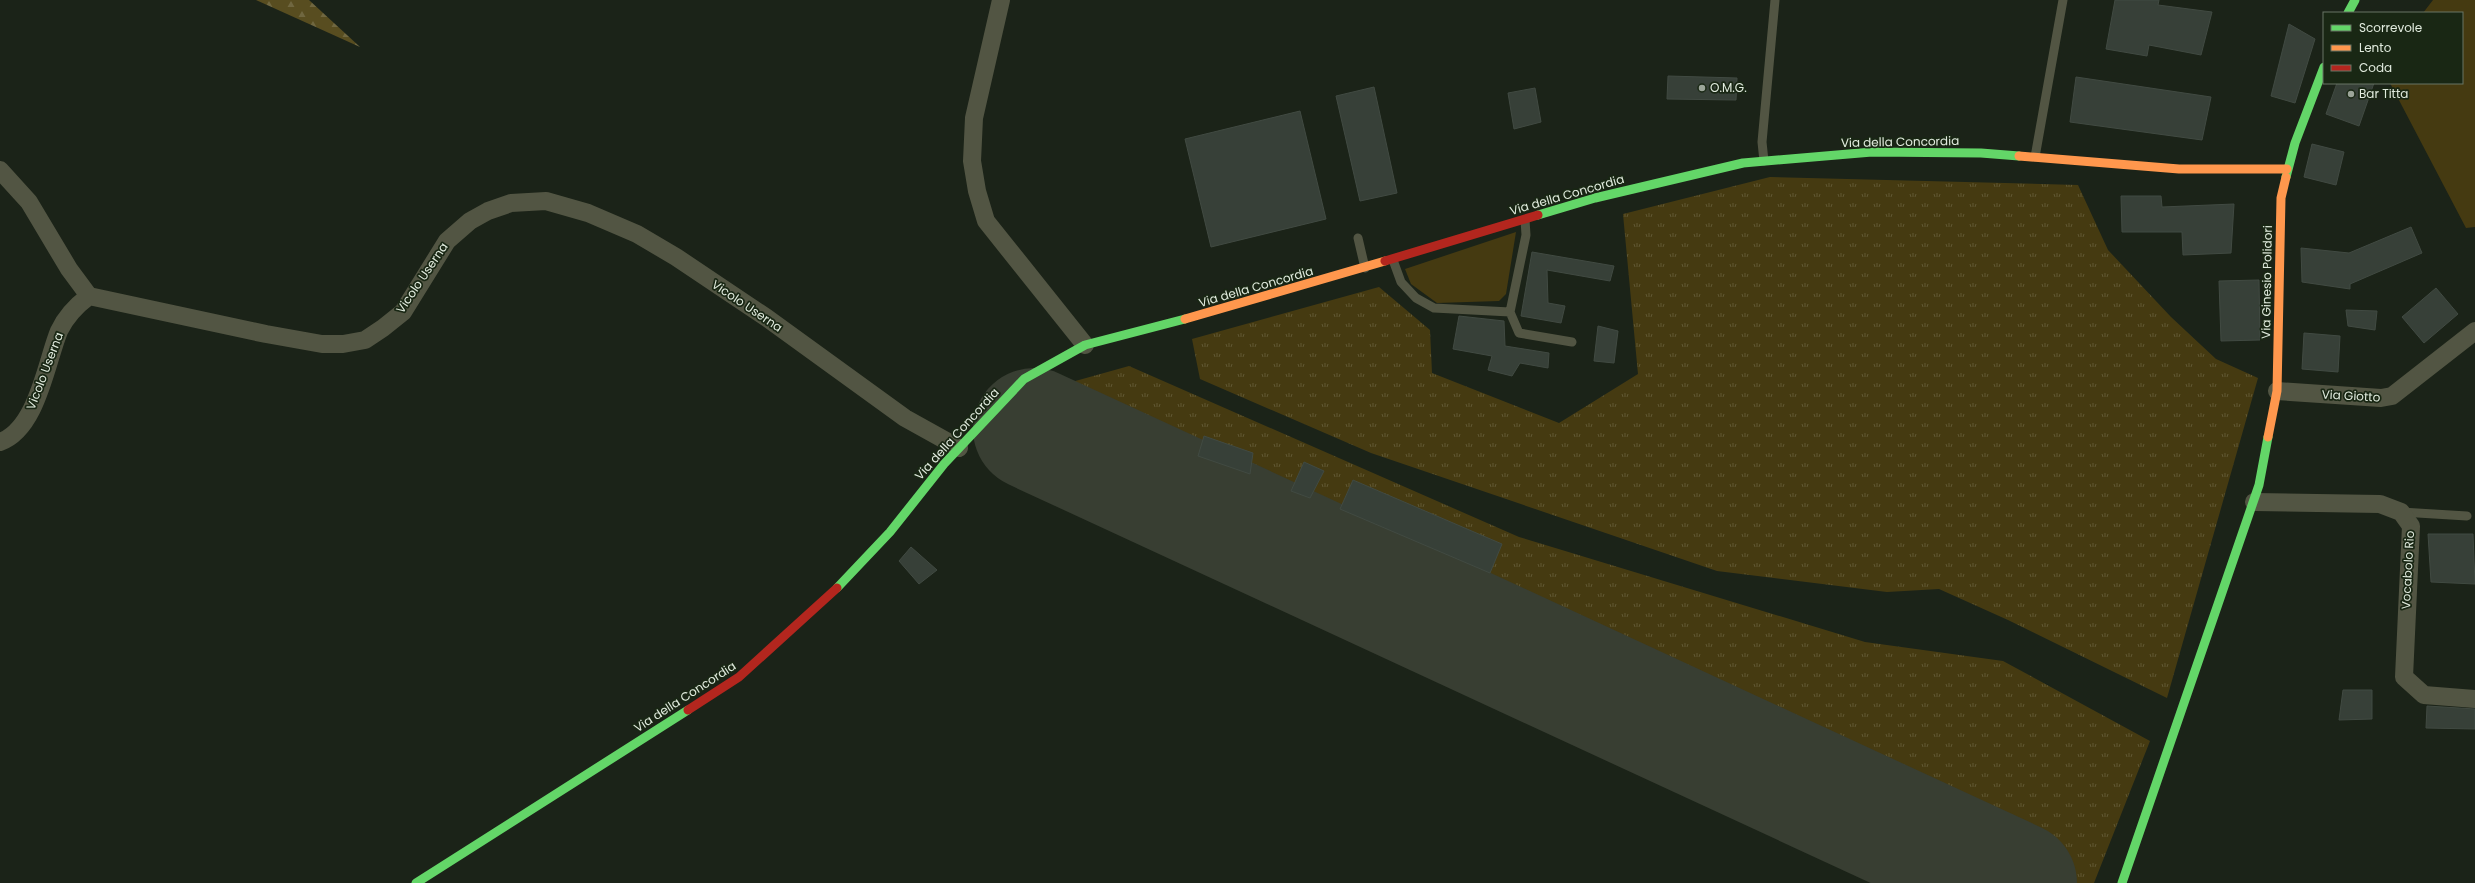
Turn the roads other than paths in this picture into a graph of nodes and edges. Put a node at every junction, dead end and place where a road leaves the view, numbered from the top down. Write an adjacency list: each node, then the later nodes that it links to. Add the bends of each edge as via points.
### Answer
1 (1001, 0): 19 (street, via 974,118 972,161 977,191 986,221)
2 (1775, 0): 8 (lane, via 1763,116)
3 (2063, 0): 7 (lane)
4 (2355, 0): 5 (street)
5 (2349, 12)
6 (2323, 70): 9 (street, Via Ginesio Polidori)
7 (2036, 157): 8 (street, Via della Concordia, via 1981,153 1872,152); 9 (street, Via della Concordia, via 2178,168)
8 (1764, 161): 11 (street, Via della Concordia, via 1743,163 1595,198)
9 (2287, 169): 20 (street, Via Ginesio Polidori, via 2281,198)
10 (0, 170): 15 (street, via 29,202 69,269)
11 (1525, 220): 13 (street, Via della Concordia); 16 (lane, via 1526,235)
12 (1358, 238): 14 (lane)
13 (1393, 260): 14 (street, Via della Concordia); 16 (lane, via 1401,282 1416,298 1434,308)
14 (1365, 268): 19 (street, Via della Concordia, via 1233,307)
15 (89, 296): 21 (street, Vicolo Userna, via 75,307 60,330 33,408 23,423); 22 (street, Vicolo Userna, via 322,344 364,340 403,312 447,241 470,222 488,211 511,203 546,201 588,213 637,234 663,249 766,318 905,418)
16 (1510, 312): 18 (lane, via 1519,333)
17 (2475, 331): 20 (street, Via Giotto, via 2392,396 2381,398)
18 (1572, 342)
19 (1085, 345): 22 (street, Via della Concordia, via 1024,379)
20 (2277, 391): 23 (street, Via Ginesio Polidori)
21 (0, 442)
22 (959, 448): 27 (street, Via della Concordia, via 890,532 826,600 739,677)
23 (2254, 502): 24 (street, via 2380,504); 28 (street, Via Ginesio Polidori)
24 (2401, 512): 25 (lane); 26 (street, Vocabolo Rio, via 2411,526 2404,677 2424,696)
25 (2467, 516)
26 (2475, 699)
27 (416, 883)
28 (2122, 883)

